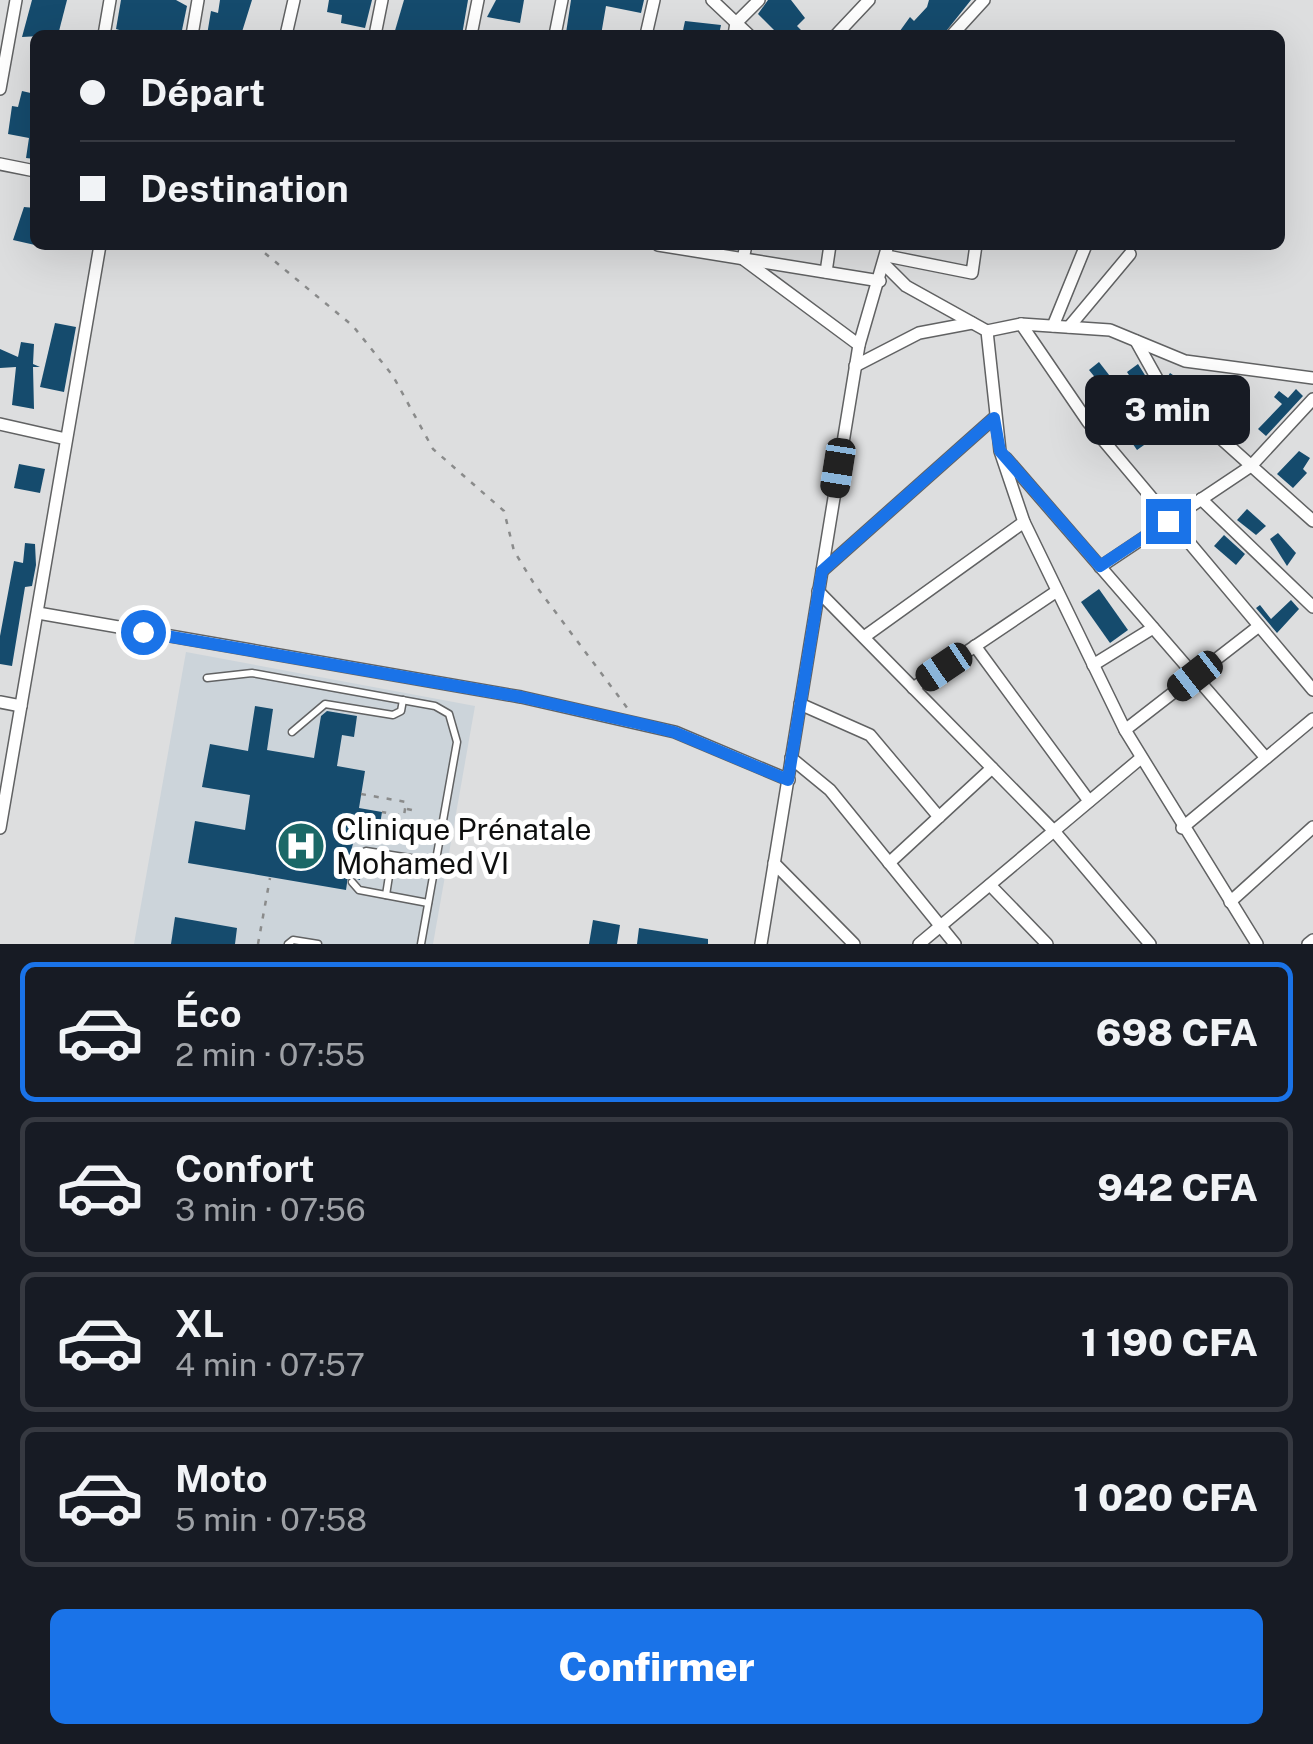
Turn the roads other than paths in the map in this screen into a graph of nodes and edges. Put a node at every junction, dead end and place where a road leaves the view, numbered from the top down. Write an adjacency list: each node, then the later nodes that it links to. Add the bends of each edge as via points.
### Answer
1 (16, 0): 23 (street)
2 (110, 0): 14 (street)
3 (198, 0): 15 (street)
4 (294, 0): 16 (street)
5 (382, 0): 17 (street)
6 (478, 0): 18 (street)
7 (562, 0): 19 (street)
8 (654, 0): 20 (street)
9 (712, 0): 13 (street)
10 (758, 0): 13 (street)
11 (869, 0): 21 (street)
12 (984, 0): 22 (street)
13 (735, 29)
14 (105, 30)
15 (193, 30)
16 (287, 30)
17 (376, 30)
18 (472, 30)
19 (556, 30)
20 (647, 30)
21 (841, 30)
22 (957, 30)
23 (0, 89)
24 (0, 164): 25 (street)
25 (30, 169)
26 (99, 250): 49 (street)
27 (701, 250): 34 (street)
28 (745, 250): 34 (street)
29 (829, 250): 35 (street)
30 (975, 250): 33 (street, via 972,273)
31 (1084, 250): 39 (street)
32 (1130, 254): 40 (street)
33 (887, 255): 36 (street); 37 (street, via 906,286)
34 (743, 259): 35 (street); 43 (street)
35 (826, 272): 36 (street)
36 (880, 281): 43 (street)
37 (972, 323): 41 (street); 44 (street, via 919,333)
38 (1020, 324): 39 (street); 41 (street); 53 (street)
39 (1053, 326): 40 (street)
40 (1069, 327): 42 (street)
41 (987, 331): 47 (street)
42 (1136, 340): 45 (street, via 1185,361); 51 (street, via 1160,384)
43 (859, 345): 44 (street)
44 (856, 366): 57 (street)
45 (1313, 378)
46 (1313, 399): 51 (street)
47 (994, 418): 50 (street); 57 (street)
48 (0, 424): 49 (street)
49 (66, 439): 61 (street)
50 (1000, 451): 55 (street); 56 (street)
51 (1251, 466): 52 (street); 54 (street)
52 (1201, 499): 53 (street); 60 (street)
53 (1168, 521): 56 (street); 62 (street)
54 (1313, 521)
55 (1024, 522): 58 (street); 64 (street)
56 (1100, 566): 63 (street)
57 (822, 571): 59 (street)
58 (1057, 590): 65 (street); 66 (street)
59 (818, 591): 64 (street); 73 (street)
60 (1313, 607)
61 (38, 612): 74 (street); 82 (street, via 521,697 674,732)
62 (1258, 626): 67 (street); 70 (street)
63 (1153, 628): 66 (street); 67 (street)
64 (864, 637): 69 (street)
65 (975, 646): 69 (street); 83 (street)
66 (1093, 665): 76 (street)
67 (1195, 676): 76 (street); 80 (street)
68 (207, 678): 71 (lane, via 252,674)
69 (914, 688): 81 (street)
70 (1313, 690)
71 (404, 700): 77 (lane, via 393,715 325,704); 90 (lane, via 442,708 455,730)
72 (0, 702): 74 (street)
73 (800, 704): 78 (street); 84 (street, via 870,735)
74 (21, 706): 86 (street)
75 (1313, 719): 80 (street)
76 (1125, 730): 79 (street)
77 (292, 732)
78 (791, 758): 82 (street); 92 (street, via 830,790)
79 (1141, 758): 83 (street); 87 (street)
80 (1266, 758): 87 (street)
81 (992, 768): 84 (street); 88 (street)
82 (788, 780): 91 (street)
83 (1089, 801): 88 (street)
84 (939, 817): 92 (street)
85 (1313, 827): 98 (street)
86 (0, 828)
87 (1182, 828): 98 (street)
88 (1054, 831): 95 (street); 108 (street)
89 (356, 858): 90 (lane, via 366,850)
90 (436, 862): 97 (lane)
91 (774, 863): 103 (street); 104 (street)
92 (889, 863): 99 (street)
93 (389, 876): 96 (lane)
94 (352, 882): 96 (lane)
95 (990, 885): 99 (street); 107 (street)
96 (386, 895): 97 (lane)
97 (428, 902): 102 (lane)
98 (1230, 902): 109 (street)
99 (940, 926): 105 (street); 106 (street)
100 (288, 944): 101 (lane)
101 (318, 944)
102 (421, 944)
103 (761, 944)
104 (854, 944)
105 (919, 944)
106 (955, 944)
107 (1047, 944)
108 (1150, 944)
109 (1256, 944)

